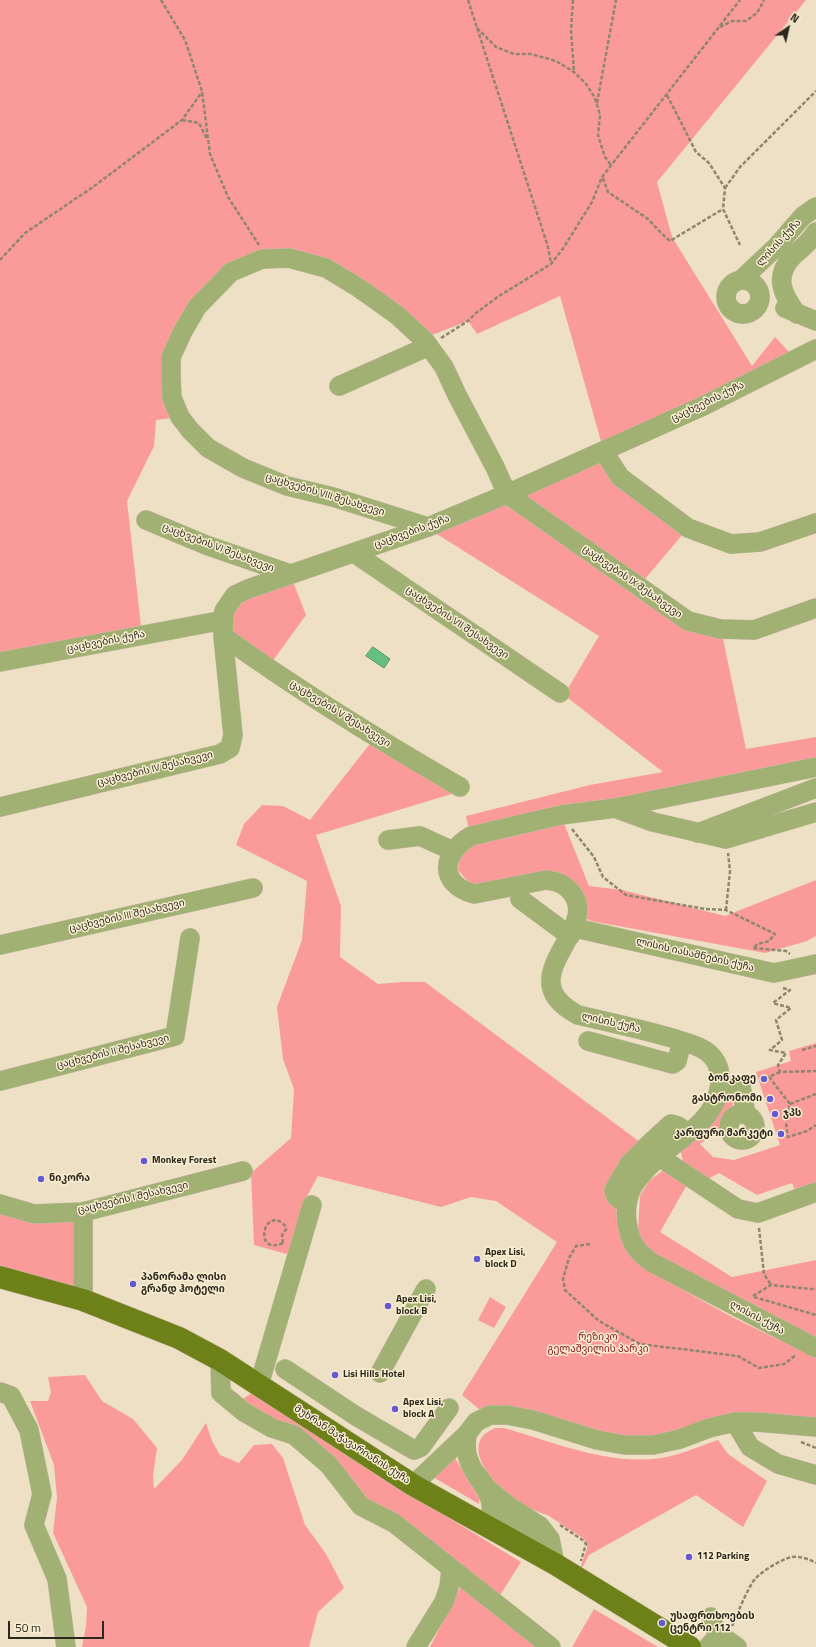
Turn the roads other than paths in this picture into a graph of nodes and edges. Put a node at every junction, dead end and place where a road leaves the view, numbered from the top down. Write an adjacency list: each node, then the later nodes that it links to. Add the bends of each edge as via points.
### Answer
1 (816, 207): 3 (street, ლისის ქუჩა, via 803,216 763,261)
2 (816, 232): 5 (street, ლისის ქუჩა, via 804,248 789,261 781,279 787,300)
3 (742, 279): 4 (street, via 757,287); 4 (street, via 732,283 726,292 725,298 730,308 740,314 746,314 756,308)
4 (760, 298): 5 (street)
5 (797, 314): 6 (street)
6 (816, 321)
7 (429, 346): 9 (street); 11 (street, ცაცხვების VIII შესახვევი, via 444,367); 14 (street, ცაცხვების VIII შესახვევი, via 397,315 360,288 326,268 289,258 262,259 231,272 197,307 171,357 172,398 180,417 208,448 243,468 287,486)
8 (816, 349): 10 (street, ცაცხვების ქუჩა)
9 (339, 386)
10 (604, 452): 11 (street, ცაცხვების ქუჩა); 13 (street, via 620,477 688,528 731,544 760,542)
11 (507, 494): 14 (street, ცაცხვების ქუჩა); 17 (street, ცაცხვების IX შესახვევი, via 688,621 720,629 754,630)
12 (146, 520): 16 (street, ცაცხვების VI შესახვევი, via 206,545)
13 (816, 523)
14 (428, 527): 15 (street, ცაცხვების ქუჩა)
15 (354, 553): 16 (street, ცაცხვების ქუჩა); 20 (street, ცაცხვების VII შესახვევი)
16 (290, 574): 18 (street, ცაცხვების ქუჩა, via 235,596 224,611)
17 (816, 608)
18 (224, 628): 19 (street, ცაცხვების ქუჩა); 22 (street, ცაცხვების V შესახვევი, via 269,669 374,737); 24 (street, ცაცხვების IV შესახვევი, via 233,735 230,748 220,754)
19 (0, 662)
20 (560, 693)
21 (816, 767): 25 (street)
22 (460, 787)
23 (816, 788): 27 (street)
24 (0, 807)
25 (615, 808): 27 (street, via 652,822); 29 (street, via 561,815 471,836)
26 (816, 812): 27 (street, via 726,839)
27 (698, 833)
28 (388, 840): 29 (street, via 420,836)
29 (453, 851): 32 (street, ლისის ქუჩა, via 448,861 448,873 454,884 463,891 474,894 546,880 557,881 566,886 573,894 578,907)
30 (253, 888): 34 (street, ცაცხვების III შესახვევი)
31 (520, 899): 32 (street)
32 (572, 932): 35 (street, ლისის იასამნების ქუჩა, via 774,973); 37 (street, ლისის ქუჩა, via 554,962 552,977 552,990 567,1009 578,1015)
33 (190, 938): 38 (street, ცაცხვების II შესახვევი, via 175,1036)
34 (0, 945)
35 (812, 965)
36 (588, 1041): 37 (street, via 673,1064 677,1061)
37 (682, 1041): 39 (street, ლისის ქუჩა, via 706,1051 714,1058 719,1069)
38 (0, 1081)
39 (720, 1087): 40 (street, via 741,1087); 41 (street, ლისის ქუჩა, via 713,1105 701,1122)
40 (746, 1114)
41 (687, 1133): 42 (street, ლისის ქუჩა); 46 (street, via 672,1124 628,1164 614,1190 616,1197)
42 (658, 1156): 44 (street, via 738,1209 758,1213); 46 (street, ლისის ქუჩა, via 637,1179 630,1191)
43 (243, 1171): 48 (street, ცაცხვების I შესახვევი)
44 (816, 1192)
45 (0, 1204): 48 (street, ცაცხვების I შესახვევი, via 34,1214)
46 (627, 1204): 52 (street, ლისის ქუჩა, via 626,1215 631,1241 639,1253 687,1282)
47 (312, 1205): 56 (street)
48 (83, 1212): 51 (street)
49 (0, 1277): 51 (main road, მუხრან მაჭავარიანის ქუჩა)
50 (426, 1289): 55 (street)
51 (83, 1300): 53 (main road, მუხრან მაჭავარიანის ქუჩა, via 179,1338)
52 (813, 1347)
53 (220, 1360): 56 (main road, მუხრან მაჭავარიანის ქუჩა); 69 (street, via 222,1393 244,1412 272,1428 294,1435 329,1465 361,1506 394,1523)
54 (285, 1369): 58 (street, via 356,1416 414,1450 420,1447)
55 (380, 1373)
56 (259, 1385): 66 (main road, მუხრან მაჭავარიანის ქუჩა)
57 (0, 1392): 72 (street, via 10,1396 29,1430 42,1494 34,1525 57,1579)
58 (449, 1408)
59 (735, 1422): 60 (street); 62 (street, via 680,1439 653,1444 597,1440 533,1420 507,1415 490,1415 476,1422); 65 (street, via 750,1448 778,1464)
60 (786, 1425): 61 (street); 63 (street)
61 (816, 1427)
62 (467, 1434): 64 (street, via 465,1447); 66 (street)
63 (816, 1440)
64 (475, 1472): 67 (street, via 488,1495); 68 (street, via 493,1494 540,1526 550,1539)
65 (816, 1475)
66 (413, 1485): 67 (main road, მუხრან მაჭავარიანის ქუჩა)
67 (490, 1516): 68 (main road, მუხრან მაჭავარიანის ქუჩა)
68 (553, 1554): 75 (main road, მუხრან მაჭავარიანის ქუჩა, via 575,1576)
69 (451, 1569): 73 (street, via 444,1602); 74 (street)
70 (711, 1618): 71 (street)
71 (722, 1643)
72 (66, 1647)
73 (416, 1647)
74 (551, 1647)
75 (690, 1647)

